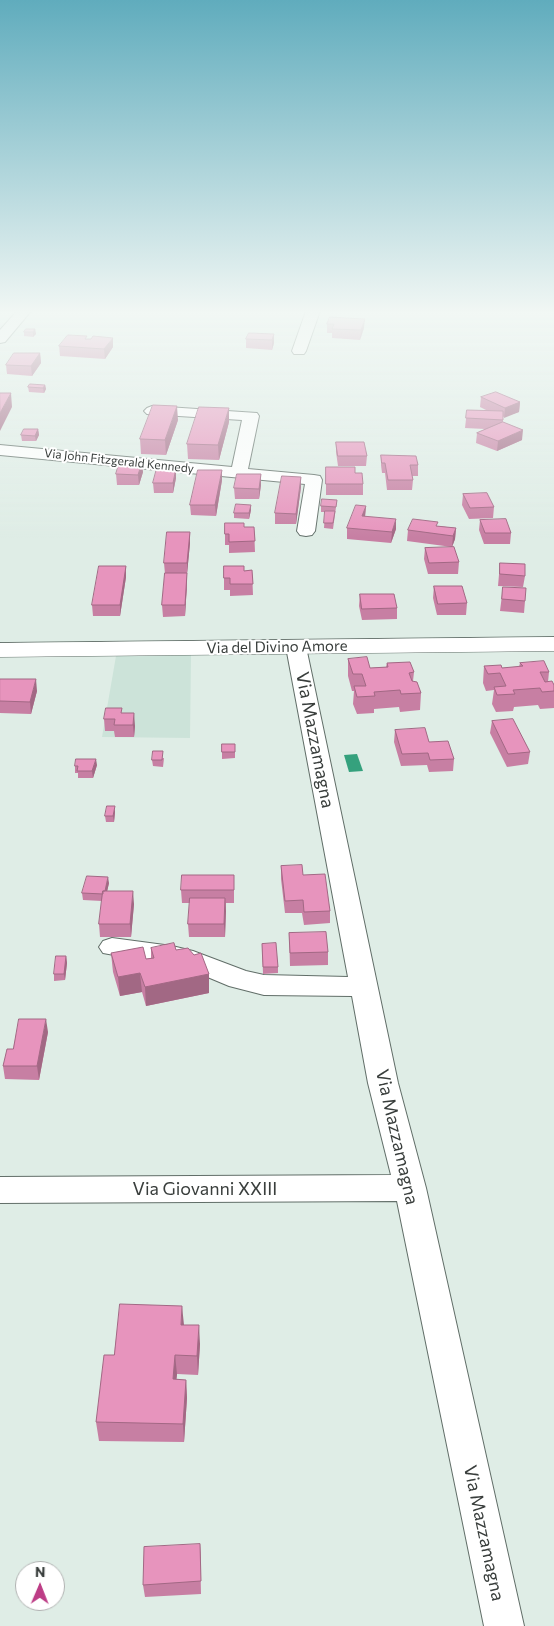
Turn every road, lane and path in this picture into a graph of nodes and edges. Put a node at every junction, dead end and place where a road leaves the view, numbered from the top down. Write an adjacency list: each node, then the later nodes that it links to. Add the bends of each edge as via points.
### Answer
1 (152, 411): 3 (street, via 251,416)
2 (0, 450): 3 (street, Via John Fitzgerald Kennedy)
3 (239, 473): 4 (street, Via John Fitzgerald Kennedy, via 314,480)
4 (306, 531)
5 (554, 644): 6 (main road, Via del Divino Amore)
6 (296, 647): 7 (main road, Via del Divino Amore); 9 (street, Via Mazzamagna)
7 (0, 650)
8 (112, 947): 9 (street, via 193,960 264,986)
9 (364, 988): 10 (street, Via Mazzamagna, via 383,1083)
10 (410, 1188): 11 (street, Via Giovanni XXIII); 12 (street, Via Mazzamagna)
11 (0, 1190)
12 (504, 1626)

